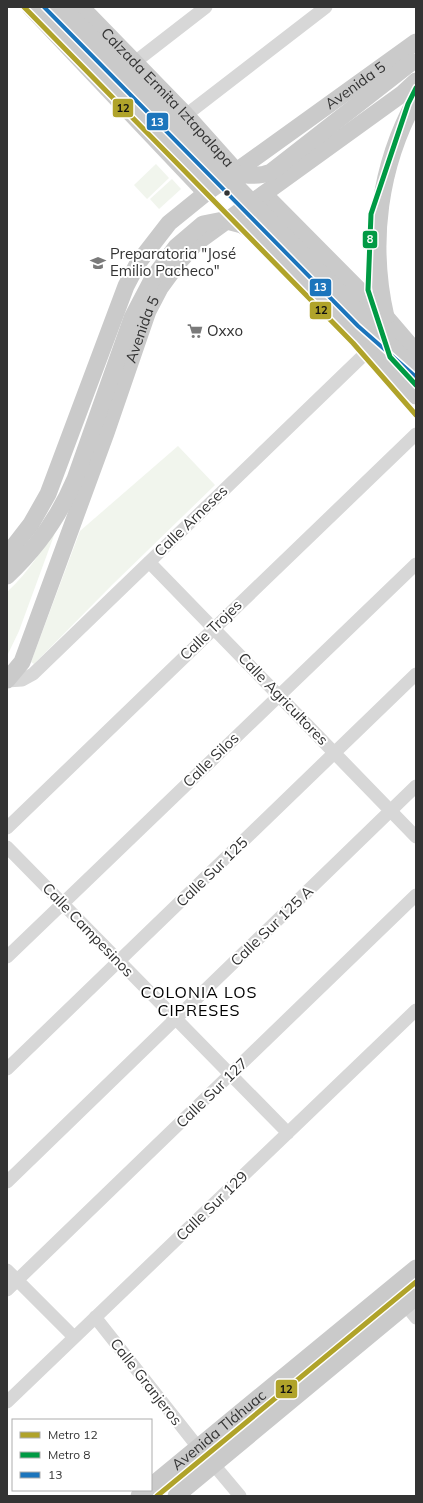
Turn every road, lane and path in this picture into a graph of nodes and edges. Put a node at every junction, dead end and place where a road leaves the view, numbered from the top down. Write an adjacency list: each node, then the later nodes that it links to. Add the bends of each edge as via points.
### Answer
1 (30, 7): 14 (main road)
2 (44, 7): 20 (main road, Calzada Ermita Iztapalapa, bridge)
3 (62, 7): 13 (main road, Calzada Ermita Iztapalapa, bridge)
4 (81, 7): 9 (main road, Calzada Ermita Iztapalapa)
5 (206, 7): 9 (street)
6 (326, 7): 12 (street)
7 (416, 42): 15 (main road, Avenida 5)
8 (414, 60): 13 (main road, bridge, via 271,172 259,176 239,173 221,166)
9 (135, 62): 12 (main road, Calzada Ermita Iztapalapa)
10 (416, 81): 17 (main road, Avenida 5, via 402,94)
11 (416, 99): 22 (main road, via 400,131 381,201 378,257)
12 (191, 121): 14 (main road, via 197,144 190,152); 15 (main road, Calzada Ermita Iztapalapa)
13 (205, 155): 25 (main road, Calzada Ermita Iztapalapa, bridge)
14 (172, 156): 16 (main road)
15 (236, 172): 16 (main road, Avenida 5)
16 (206, 193): 29 (main road, Avenida 5, via 169,223 134,270 48,494 31,524)
17 (264, 194): 18 (main road, Avenida 5); 19 (main road)
18 (238, 213): 21 (main road); 35 (main road, Avenida 5, via 196,243 183,257 160,288 148,311 104,440 22,662)
19 (318, 248): 21 (main road, via 306,248 299,253 296,260); 22 (main road)
20 (284, 252): 26 (main road, Calzada Ermita Iztapalapa, via 358,326); 32 (main road, bridge, via 242,225 223,220 203,224 176,246 153,278 132,318 75,479 64,502 38,544)
21 (297, 272): 23 (main road)
22 (386, 318): 24 (main road)
23 (370, 349): 27 (main road); 30 (street, Calle Arneses)
24 (416, 352)
25 (416, 371)
26 (416, 377)
27 (416, 396)
28 (416, 434): 33 (street, Calle Trojes)
29 (7, 555)
30 (149, 562): 33 (street, Calle Agricultores); 35 (street, Calle Arneses, via 33,674 22,680)
31 (416, 564): 36 (street, Calle Silos)
32 (7, 576)
33 (214, 628): 36 (street, Calle Agricultores); 40 (street, Calle Trojes)
34 (416, 674): 37 (street, Calle Sur 125)
35 (7, 680)
36 (279, 695): 37 (street, Calle Agricultores); 44 (street, Calle Silos)
37 (335, 754): 39 (street, Calle Agricultores); 46 (street, Calle Sur 125)
38 (416, 786): 39 (street, Calle Sur 125 A)
39 (391, 811): 41 (street, Calle Agricultores); 48 (street, Calle Sur 125 A)
40 (7, 828)
41 (416, 837)
42 (7, 847): 44 (street, Calle Campesinos)
43 (416, 895): 50 (street, Calle Sur 127)
44 (63, 904): 45 (street, Calle Silos); 46 (street, Calle Campesinos)
45 (7, 957)
46 (119, 961): 48 (street, Calle Campesinos); 49 (street, Calle Sur 125)
47 (416, 1010): 51 (street, Calle Sur 129)
48 (176, 1019): 50 (street, Calle Campesinos); 52 (street, Calle Sur 125 A)
49 (7, 1069)
50 (230, 1075): 51 (street, Calle Campesinos); 55 (street, Calle Sur 127)
51 (288, 1133): 59 (street, Calle Sur 129)
52 (7, 1182)
53 (416, 1268): 56 (main road, Avenida Tláhuac)
54 (7, 1270): 55 (street)
55 (17, 1280): 57 (street, Calle Sur 127); 60 (street)
56 (392, 1288): 58 (street); 62 (main road, Avenida Tláhuac)
57 (7, 1290)
58 (413, 1307): 63 (main road, Avenida Tláhuac)
59 (95, 1317): 60 (street, Calle Sur 129); 62 (street, Calle Granjeros)
60 (74, 1337): 61 (street, Calle Sur 129)
61 (7, 1402)
62 (197, 1446): 64 (main road, Avenida Tláhuac)
63 (214, 1465): 65 (main road, Avenida Tláhuac); 66 (street)
64 (152, 1485)
65 (176, 1496)
66 (240, 1496)

